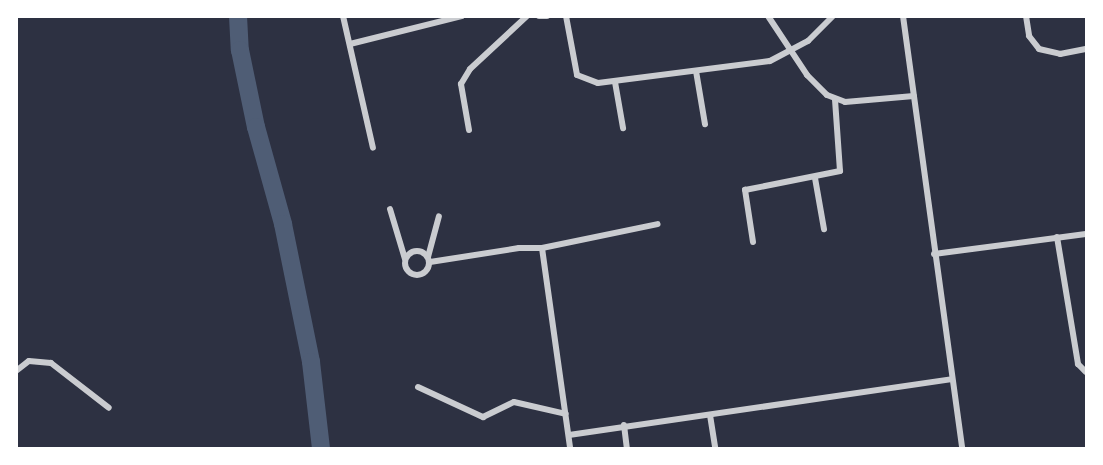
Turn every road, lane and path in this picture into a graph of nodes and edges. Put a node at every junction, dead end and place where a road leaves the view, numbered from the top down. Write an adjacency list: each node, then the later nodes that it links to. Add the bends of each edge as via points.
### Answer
1 (343, 16): 11 (street)
2 (462, 16): 11 (street)
3 (527, 16): 20 (street, via 470,69 461,84)
4 (539, 16): 5 (street)
5 (546, 16)
6 (566, 16): 15 (street, via 577,75 592,83)
7 (768, 16): 12 (street)
8 (833, 16): 12 (street, via 808,41)
9 (903, 16): 16 (street)
10 (1026, 16): 13 (street, via 1029,36 1039,49 1060,54)
11 (350, 44): 21 (street)
12 (790, 49): 14 (street, via 770,61); 17 (street, via 819,89)
13 (1086, 49)
14 (696, 71): 15 (street); 18 (street)
15 (615, 82): 19 (street)
16 (914, 96): 17 (street, via 856,102); 31 (street)
17 (835, 99): 22 (street, via 841,168 837,173)
18 (705, 123)
19 (622, 128)
20 (469, 130)
21 (373, 148)
22 (815, 178): 26 (street); 29 (street, via 745,190)
23 (390, 209): 32 (street)
24 (439, 216): 33 (street)
25 (658, 224): 30 (street)
26 (824, 229)
27 (1086, 234): 28 (street)
28 (1057, 237): 31 (street); 35 (street, via 1078,364)
29 (753, 242)
30 (542, 248): 33 (street); 39 (street)
31 (934, 254): 36 (street)
32 (405, 259): 33 (street, via 413,251); 33 (street, via 407,270 416,275 426,272)
33 (429, 259)
34 (16, 371): 38 (street, via 30,361 51,363)
35 (1086, 372)
36 (952, 379): 40 (street); 46 (street)
37 (418, 387): 39 (street, via 483,417 514,402)
38 (109, 408)
39 (566, 414): 42 (street)
40 (710, 415): 41 (street); 45 (street)
41 (624, 425): 42 (street); 44 (street)
42 (568, 435): 43 (street)
43 (570, 448)
44 (627, 448)
45 (715, 448)
46 (962, 448)

